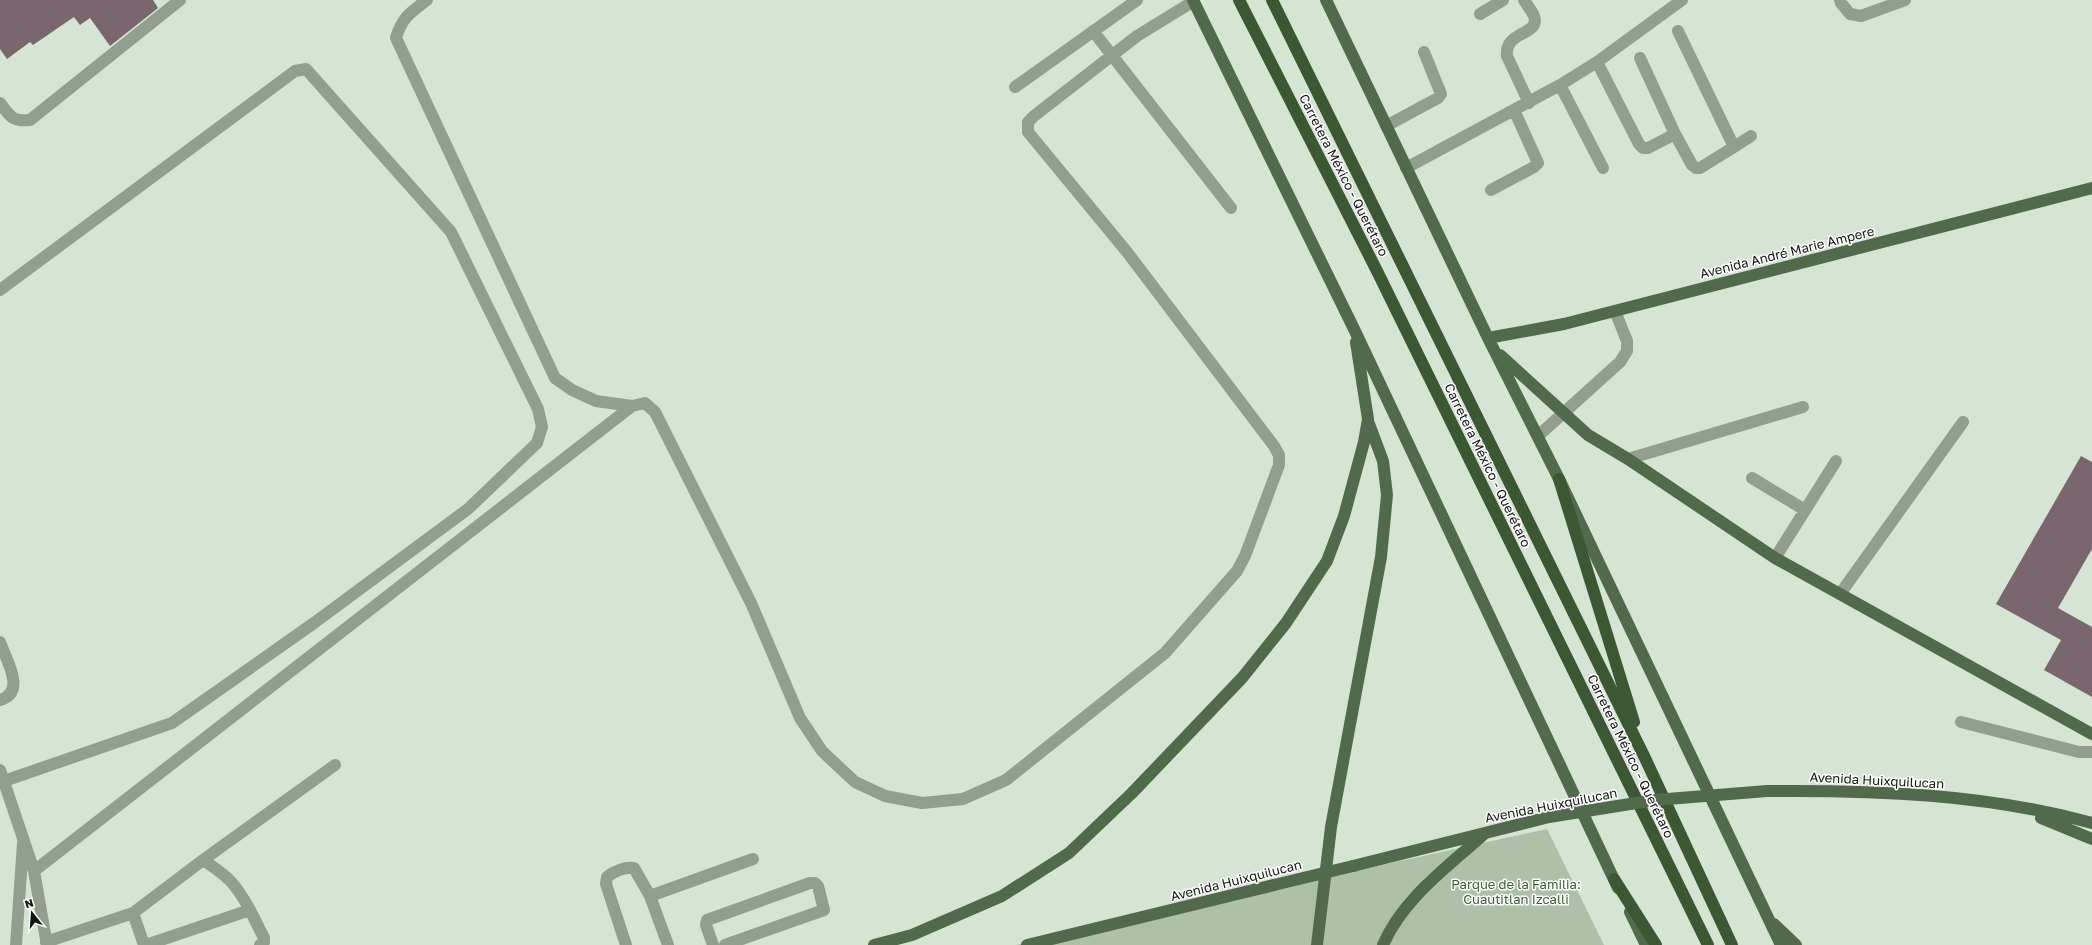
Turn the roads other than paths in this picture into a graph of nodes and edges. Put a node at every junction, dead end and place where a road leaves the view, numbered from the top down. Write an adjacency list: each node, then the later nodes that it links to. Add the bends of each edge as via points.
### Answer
1 (180, 0): 22 (street, via 30,120 20,121 10,117)
2 (427, 0): 39 (street, via 404,19 396,38 555,378 572,390 596,401)
3 (1239, 0): 88 (highway, Carretera México - Querétaro, via 1384,286)
4 (1272, 0): 57 (highway, Carretera México - Querétaro)
5 (1326, 0): 25 (main road)
6 (1503, 0): 13 (street)
7 (1524, 0): 23 (street, via 1535,18 1534,24 1530,30 1508,42 1506,48 1507,56)
8 (1682, 0): 19 (street)
9 (1840, 0): 10 (street, via 1850,14 1861,16)
10 (1905, 0)
11 (1194, 1): 17 (street, via 1137,36); 36 (main road)
12 (1131, 2): 14 (street)
13 (1480, 14)
14 (1093, 31): 17 (street); 21 (street)
15 (1678, 31): 28 (street)
16 (1424, 52): 25 (street, via 1441,94)
17 (1112, 55): 33 (street); 39 (street, via 1034,116 1028,122 1028,132 1126,252 1274,446 1279,455 1279,466 1237,571 1165,653 1006,780 963,799 922,803 885,796 855,782 822,751 800,718 750,602 655,412 645,403)
18 (1640, 58): 26 (street)
19 (1597, 62): 20 (street); 26 (street, via 1643,148 1648,148)
20 (1560, 85): 23 (street); 30 (street)
21 (1015, 87)
22 (0, 103)
23 (1529, 103): 24 (street)
24 (1514, 110): 29 (street); 32 (street, via 1538,163)
25 (1386, 126): 29 (main road)
26 (1675, 134): 28 (street, via 1696,168)
27 (1751, 136): 28 (street)
28 (1734, 147)
29 (1406, 168): 37 (main road)
30 (1603, 168)
31 (2092, 188): 35 (main road, Avenida André Marie Ampere)
32 (1491, 190)
33 (1231, 208)
34 (0, 290): 59 (street, via 295,71 306,69 451,232 538,408 542,427 536,443 468,509 314,623 172,723)
35 (1615, 311): 37 (main road, Avenida André Marie Ampere, via 1564,324); 41 (street, via 1627,341 1627,351 1620,362)
36 (1354, 329): 42 (main road); 68 (main road)
37 (1488, 338): 38 (main road)
38 (1494, 350): 41 (main road); 44 (main road)
39 (632, 406): 67 (street)
40 (1803, 407): 45 (street)
41 (1564, 413): 44 (street); 45 (main road, via 1588,435)
42 (1368, 419): 82 (main road, via 1344,516 1327,561 1286,623 1242,678 1132,793 1069,853 1002,896 912,934); 84 (main road, via 1383,460 1387,495 1381,557 1331,827)
43 (1963, 422): 51 (street)
44 (1538, 436): 48 (main road)
45 (1628, 459): 50 (main road)
46 (1836, 461): 49 (street)
47 (1752, 478): 49 (street)
48 (1559, 479): 57 (highway); 72 (main road)
49 (1805, 510): 50 (street)
50 (1775, 558): 51 (main road)
51 (1840, 594): 55 (main road)
52 (0, 642): 53 (street, via 14,682 13,691)
53 (0, 700)
54 (1961, 722): 56 (street, via 2079,752)
55 (2092, 734)
56 (2092, 752)
57 (1645, 758): 89 (highway, Carretera México - Querétaro)
58 (334, 765): 66 (street)
59 (2, 775): 63 (street)
60 (2014, 806): 61 (main road, Avenida Huixquilucan); 62 (main road, Avenida Huixquilucan, bridge, via 1888,793 1768,792 1655,800 1549,817); 64 (main road)
61 (2092, 823)
62 (1485, 832): 83 (main road, Avenida Huixquilucan, bridge); 85 (main road, via 1408,904 1391,927)
63 (23, 838): 67 (street); 75 (street)
64 (2092, 839)
65 (753, 859): 69 (street)
66 (203, 860): 70 (street, via 224,874 237,887); 71 (street)
67 (34, 871): 74 (street)
68 (1614, 879): 86 (main road); 87 (highway)
69 (650, 896): 78 (street, via 634,868 611,873 607,877 606,884); 79 (street)
70 (250, 910): 73 (street); 77 (street, via 264,938)
71 (133, 913): 74 (street); 76 (street)
72 (1768, 918): 90 (main road); 91 (main road)
73 (172, 941): 76 (street)
74 (46, 943)
75 (16, 945)
76 (145, 945)
77 (260, 945)
78 (626, 945)
79 (668, 945)
80 (714, 945): 81 (street, via 706,920 810,883 818,886 824,910)
81 (724, 945)
82 (874, 945)
83 (1027, 945)
84 (1317, 945)
85 (1383, 945)
86 (1646, 945)
87 (1656, 945)
88 (1708, 945)
89 (1732, 945)
90 (1781, 945)
91 (1796, 945)

